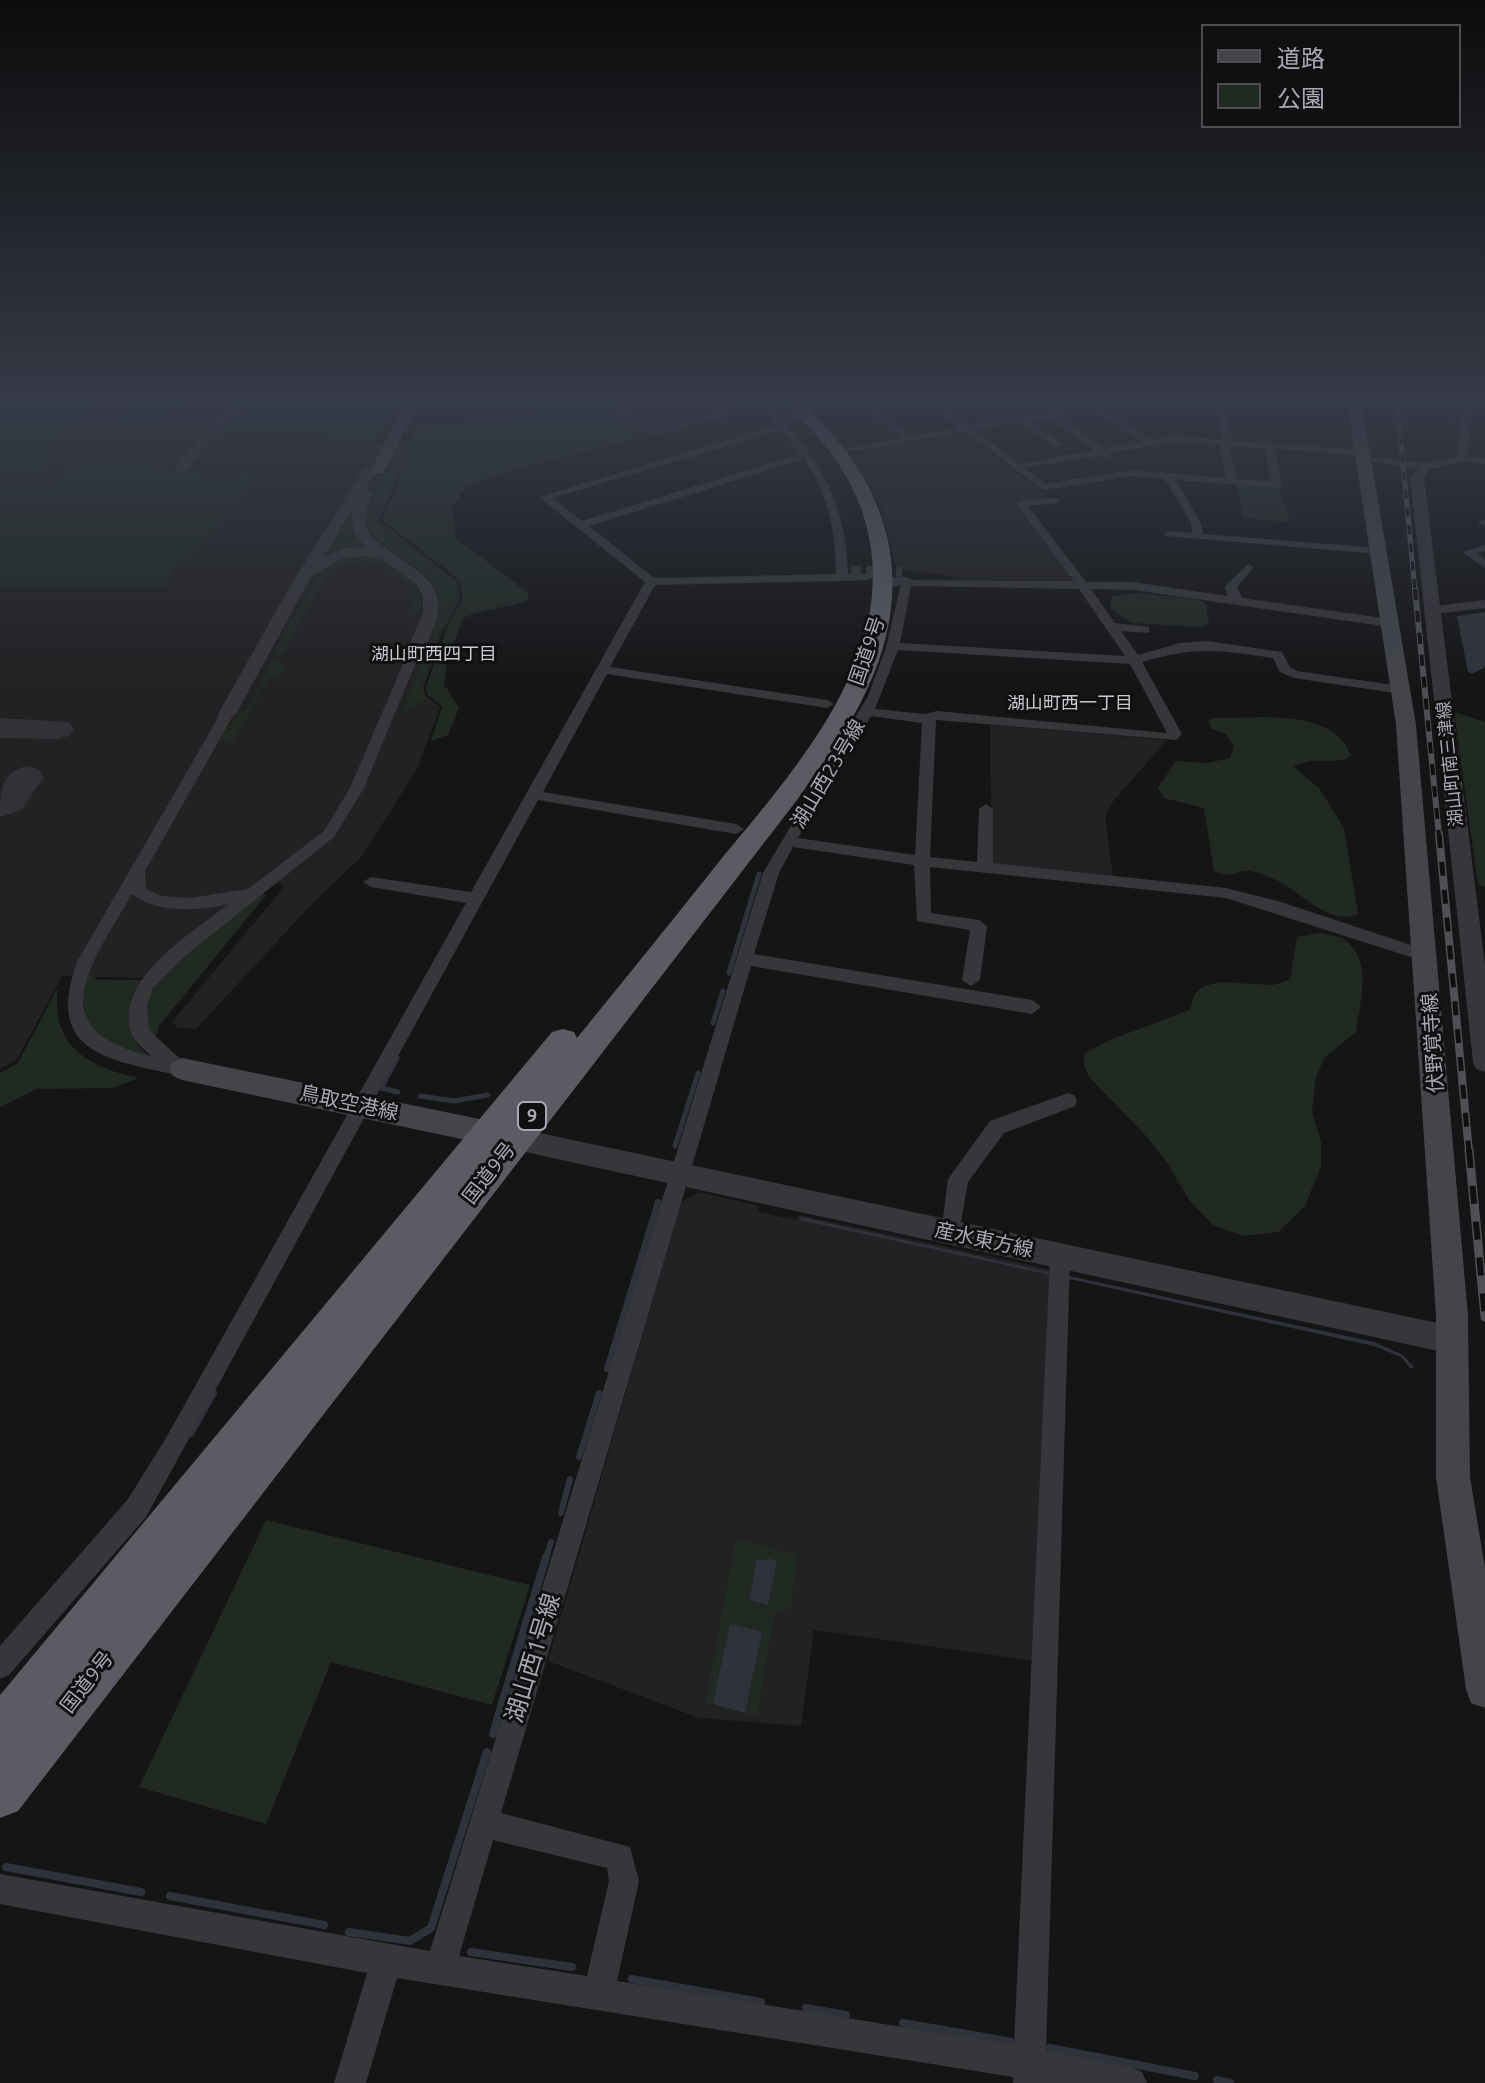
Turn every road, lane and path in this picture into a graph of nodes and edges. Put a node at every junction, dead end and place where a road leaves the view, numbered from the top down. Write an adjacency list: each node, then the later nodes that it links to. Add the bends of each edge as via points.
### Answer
1 (356, 497): 22 (street)
2 (363, 497): 16 (street, via 357,519 365,537)
3 (544, 497): 11 (street)
4 (676, 497): 11 (street)
5 (851, 497): 19 (highway, 国道9号 / 9)
6 (861, 497): 19 (highway, 国道9号 / 9, via 871,508 884,558)
7 (1181, 497): 13 (street)
8 (1370, 497): 15 (main road, 伏野覚寺線)
9 (1420, 497): 25 (street, 湖山町南三津線)
10 (1054, 501): 21 (street, via 1021,504)
11 (581, 525): 20 (street)
12 (1169, 534): 13 (street)
13 (1198, 537): 15 (street)
14 (1485, 548): 17 (street, via 1468,552)
15 (1378, 551): 26 (main road, 伏野覚寺線)
16 (389, 558): 22 (street, via 364,551 336,554); 31 (street, via 420,581 431,598 429,619)
17 (1485, 565)
18 (1248, 567): 23 (street, via 1231,586)
19 (873, 577): 20 (street); 21 (street); 29 (street); 34 (highway, 国道9号 / 9); 58 (highway, 国道9号 / 9, via 882,611 872,647 855,691 829,733 788,794 537,1108)
20 (651, 582): 32 (street)
21 (1080, 583): 23 (street); 27 (street)
22 (294, 593): 36 (street)
23 (1238, 601): 26 (street)
24 (1485, 604): 25 (street)
25 (1435, 610): 54 (street, 湖山町南三津線)
26 (1390, 623): 33 (main road, 伏野覚寺線)
27 (1114, 626): 28 (street); 30 (street)
28 (1145, 630)
29 (893, 646): 30 (street); 35 (street)
30 (1135, 660): 33 (street, via 1207,645 1278,655 1294,674); 37 (street, 湖山西23号線, via 1169,721 1175,734 1171,737 937,715)
31 (410, 662): 46 (street, via 342,817 329,834)
32 (603, 670): 34 (street); 38 (street)
33 (1401, 690): 50 (main road, 伏野覚寺線)
34 (827, 704): 40 (highway, 国道9号 / 9)
35 (867, 712): 37 (street, 湖山西23号線); 41 (street, 湖山西23号線)
36 (227, 714): 44 (street)
37 (924, 719): 42 (street, via 929,719)
38 (535, 795): 40 (street); 47 (street)
39 (986, 809): 43 (street)
40 (736, 829): 58 (highway, 国道9号 / 9, via 508,1105)
41 (788, 841): 42 (street, 湖山西23号線); 51 (street, 湖山西23号線, via 771,873)
42 (922, 861): 43 (street, 湖山西23号線); 52 (street, via 923,917 979,926)
43 (985, 868): 50 (street, 湖山西23号線, via 1226,893)
44 (137, 871): 48 (street); 49 (street, via 138,891)
45 (371, 882): 47 (street)
46 (260, 889): 49 (street, via 230,900); 55 (street, via 168,961 143,992 137,1012 140,1032)
47 (478, 899): 57 (street)
48 (120, 901): 49 (street); 55 (street, via 77,979 75,1017 88,1038 107,1051)
49 (159, 901)
50 (1426, 956): 62 (main road, 伏野覚寺線)
51 (745, 959): 53 (street); 59 (street, 湖山西23号線)
52 (971, 980)
53 (1032, 1007)
54 (1485, 1062)
55 (182, 1069): 57 (main road, 鳥取空港線)
56 (1068, 1101): 60 (street, via 997,1127 958,1179)
57 (363, 1106): 58 (main road, 鳥取空港線); 63 (street, via 137,1508)
58 (502, 1136): 59 (street, 産水東方線); 65 (highway, 国道9号 / 9); 66 (highway, 国道9号 / 9)
59 (678, 1173): 60 (street, 産水東方線); 67 (street, 湖山西1号線)
60 (951, 1233): 61 (street, 産水東方線)
61 (1060, 1257): 62 (street, 産水東方線); 72 (street)
62 (1452, 1340): 64 (main road, 伏野覚寺線, via 1453,1477)
63 (0, 1666)
64 (1485, 1689)
65 (0, 1733)
66 (0, 1793)
67 (484, 1823): 70 (street, 湖山西1号線); 71 (street, via 620,1857 624,1881)
68 (0, 1889): 69 (street)
69 (386, 1961): 70 (street); 73 (street)
70 (440, 1968): 71 (street)
71 (599, 1994): 72 (street)
72 (1030, 2073): 74 (street)
73 (350, 2083)
74 (1131, 2083)

